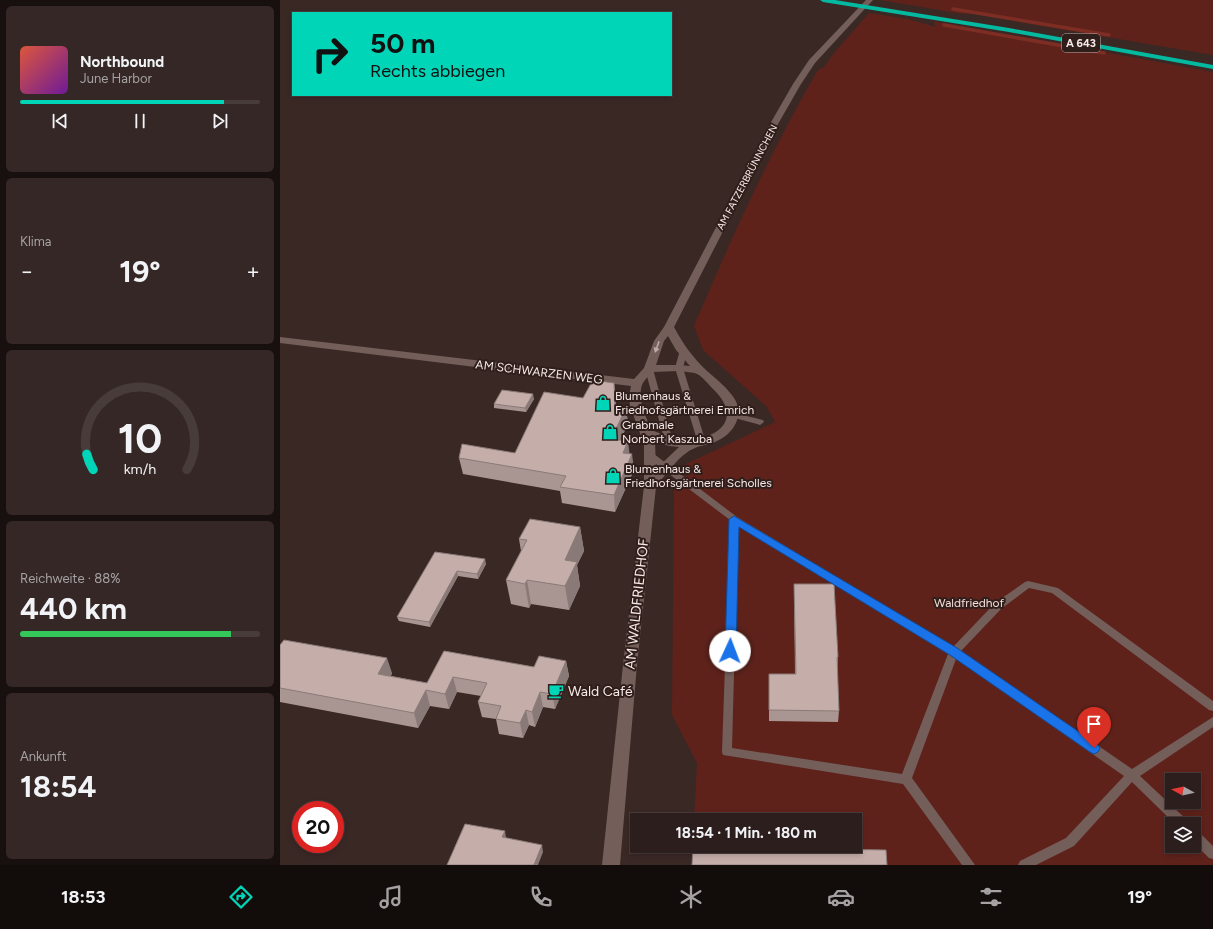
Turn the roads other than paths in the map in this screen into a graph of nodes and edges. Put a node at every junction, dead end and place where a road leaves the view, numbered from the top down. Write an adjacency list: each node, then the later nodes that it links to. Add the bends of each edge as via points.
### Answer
1 (822, 0): 4 (highway, A 643)
2 (846, 0): 4 (highway, A 643)
3 (870, 0): 7 (street, AM FATZERBRÜNNCHEN, via 812,62 797,84)
4 (951, 18): 5 (highway, A 643, via 1084,38); 6 (highway, A 643)
5 (1213, 62)
6 (1213, 67)
7 (669, 327): 9 (street, via 675,342); 11 (street, AM FATZERBRÜNNCHEN, one-way to 11, via 659,341)
8 (280, 340): 13 (street, AM SCHWARZEN WEG)
9 (683, 352): 10 (lane); 12 (street)
10 (679, 368): 11 (street); 12 (street); 18 (lane)
11 (649, 369): 13 (street); 17 (lane)
12 (700, 372): 14 (street, via 727,396)
13 (637, 383): 16 (street, via 636,406)
14 (734, 415): 15 (lane); 18 (street, via 729,427 722,434)
15 (760, 422)
16 (647, 433): 17 (street); 19 (street)
17 (669, 442): 18 (street)
18 (697, 443): 20 (street)
19 (651, 456): 20 (lane); 21 (street)
20 (666, 466): 21 (street); 22 (lane)
21 (650, 486): 31 (street, AM WALDFRIEDHOF)
22 (734, 519): 23 (lane); 27 (lane, via 727,752 898,779)
23 (954, 652): 24 (lane, via 998,606 1028,584 1055,590); 26 (lane); 27 (lane)
24 (1213, 708)
25 (1213, 721): 26 (lane)
26 (1132, 775): 28 (lane); 33 (lane, via 1070,842)
27 (906, 778): 32 (lane)
28 (1175, 817)
29 (1201, 842): 30 (lane)
30 (1213, 854)
31 (611, 865)
32 (969, 865)
33 (1024, 865)

